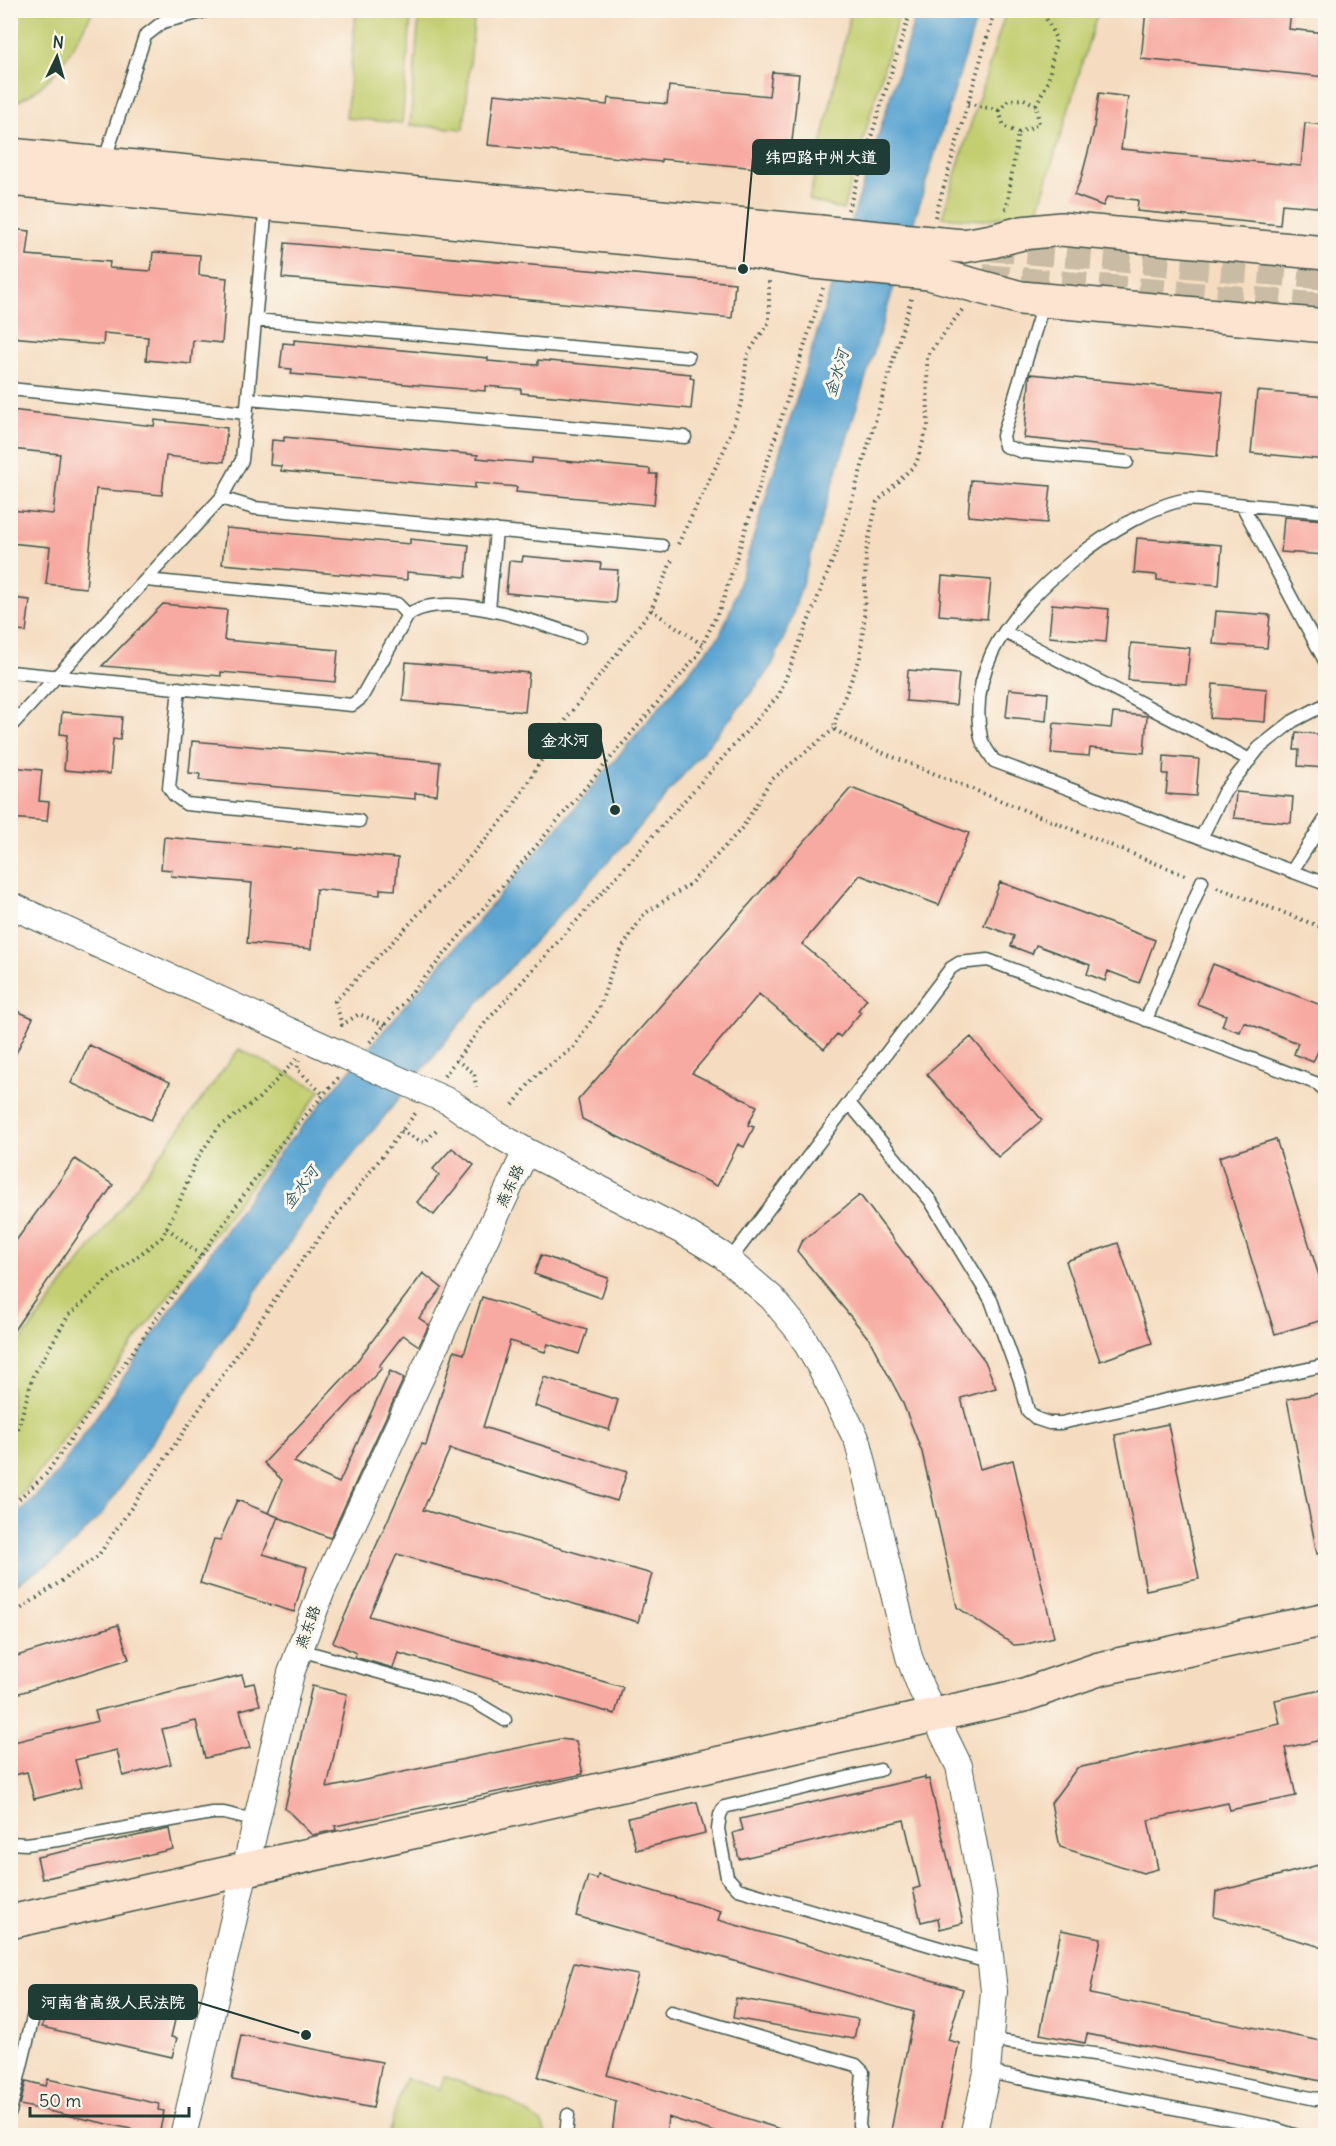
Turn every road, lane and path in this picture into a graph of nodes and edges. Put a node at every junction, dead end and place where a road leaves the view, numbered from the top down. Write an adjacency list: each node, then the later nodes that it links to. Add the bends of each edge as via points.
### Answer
1 (210, 10): 10 (lane, via 163,22 145,36)
2 (911, 10): 13 (path)
3 (995, 10): 5 (path)
4 (1042, 10): 6 (path, via 1056,39 1048,82)
5 (968, 103): 7 (path); 18 (path)
6 (1036, 105): 7 (path, via 1024,99 1009,100); 8 (path, via 1039,124)
7 (999, 111): 8 (path, via 1004,126)
8 (1018, 133): 14 (path, via 1007,207)
9 (10, 155): 10 (street)
10 (103, 164): 17 (street)
11 (10, 180): 12 (street)
12 (266, 204): 16 (street, via 732,248); 20 (lane)
13 (847, 214)
14 (999, 215)
15 (1326, 253): 18 (street, via 1061,229 963,246)
16 (769, 255): 17 (street); 35 (path, via 769,322 747,355 742,401 725,448 684,529)
17 (819, 259): 18 (street, bridge); 39 (path, via 721,606)
18 (929, 260): 19 (street, via 1021,298); 58 (path, via 839,544 779,695)
19 (1044, 300): 21 (street); 27 (lane, via 1003,436 1005,446 1023,452)
20 (255, 320): 22 (lane); 24 (lane)
21 (1326, 327)
22 (688, 357)
23 (10, 389): 25 (lane)
24 (248, 399): 25 (lane); 26 (lane)
25 (247, 413): 28 (lane, via 242,460)
26 (685, 437)
27 (1127, 462)
28 (222, 498): 31 (lane, via 254,508); 33 (lane)
29 (1242, 505): 30 (lane); 37 (lane, via 1186,500 1132,520 1077,556 1019,612); 40 (lane)
30 (1326, 512)
31 (496, 530): 32 (lane); 34 (lane)
32 (662, 546)
33 (146, 580): 36 (lane, via 398,604); 42 (lane)
34 (489, 610): 36 (lane, via 430,606); 38 (lane)
35 (651, 610): 39 (path); 56 (path, via 569,715 509,813 335,1001 342,1025 359,1014)
36 (408, 615): 43 (lane, via 361,698 352,705)
37 (1005, 632): 47 (lane); 50 (lane, via 992,653 978,705 981,740 994,761)
38 (580, 637)
39 (703, 645): 56 (path)
40 (1326, 663)
41 (10, 672): 42 (lane)
42 (57, 676): 43 (lane); 45 (lane)
43 (178, 688): 49 (lane, via 169,788 186,804)
44 (1326, 704): 47 (lane, via 1293,721)
45 (10, 727)
46 (834, 729): 66 (path, via 770,781 743,827 690,884 644,914 622,948 599,1009 573,1048 536,1075)
47 (1250, 760): 50 (lane, via 1224,792)
48 (1326, 818): 51 (lane)
49 (359, 821)
50 (1201, 838): 51 (lane)
51 (1292, 872): 53 (lane)
52 (1202, 881): 55 (lane)
53 (1326, 884)
54 (10, 905): 59 (street)
55 (1146, 1020): 62 (lane, via 1318,1084); 64 (lane, via 988,960 959,963 951,968)
56 (385, 1025): 57 (path)
57 (370, 1043)
58 (456, 1060): 60 (path); 61 (path, via 474,1073)
59 (346, 1062): 63 (path); 69 (street, bridge, via 450,1102)
60 (442, 1078)
61 (476, 1087)
62 (1326, 1091)
63 (324, 1095): 70 (path, via 297,1069 300,1057 258,1099 218,1128 196,1160); 71 (path, via 278,1147)
64 (849, 1103): 72 (lane); 73 (lane, via 930,1200 991,1300 1028,1411 1037,1419 1061,1423)
65 (422, 1105): 68 (path)
66 (513, 1105)
67 (439, 1127): 68 (path, via 424,1143)
68 (401, 1131): 76 (path, via 302,1260 98,1556 20,1610)
69 (526, 1151): 72 (street, via 684,1232); 79 (street, 燕东路, via 322,1590)
70 (167, 1228): 71 (path); 74 (path, via 162,1237 68,1316 33,1376 18,1432)
71 (202, 1256): 75 (path, via 46,1474)
72 (729, 1261): 81 (street, via 772,1298 799,1330 858,1442 909,1657)
73 (1326, 1365)
74 (10, 1437)
75 (10, 1507)
76 (10, 1612)
77 (1326, 1619): 80 (street, via 1099,1669)
78 (1326, 1638): 80 (street, via 1102,1688)
79 (300, 1650): 82 (lane, via 442,1690 475,1702); 84 (street, 燕东路, via 291,1673)
80 (1024, 1695): 81 (street)
81 (934, 1715): 86 (street); 88 (street, via 959,1766 983,1893)
82 (505, 1720)
83 (880, 1770): 88 (lane, via 724,1807 718,1829 727,1877 738,1889)
84 (257, 1821): 85 (lane, via 212,1814 58,1840); 86 (street, 燕东路)
85 (10, 1843)
86 (246, 1869): 87 (street); 96 (street, 燕东路)
87 (10, 1922)
88 (991, 1963): 91 (street)
89 (38, 1996): 94 (lane)
90 (671, 2012): 98 (lane, via 856,2065 863,2072 859,2125)
91 (991, 2040): 92 (street); 93 (lane, via 1101,2055)
92 (987, 2072): 99 (street); 100 (lane, via 1266,2126)
93 (1326, 2097)
94 (10, 2112)
95 (568, 2115): 97 (lane)
96 (183, 2136)
97 (566, 2136)
98 (862, 2136)
99 (973, 2136)
100 (1297, 2136)

